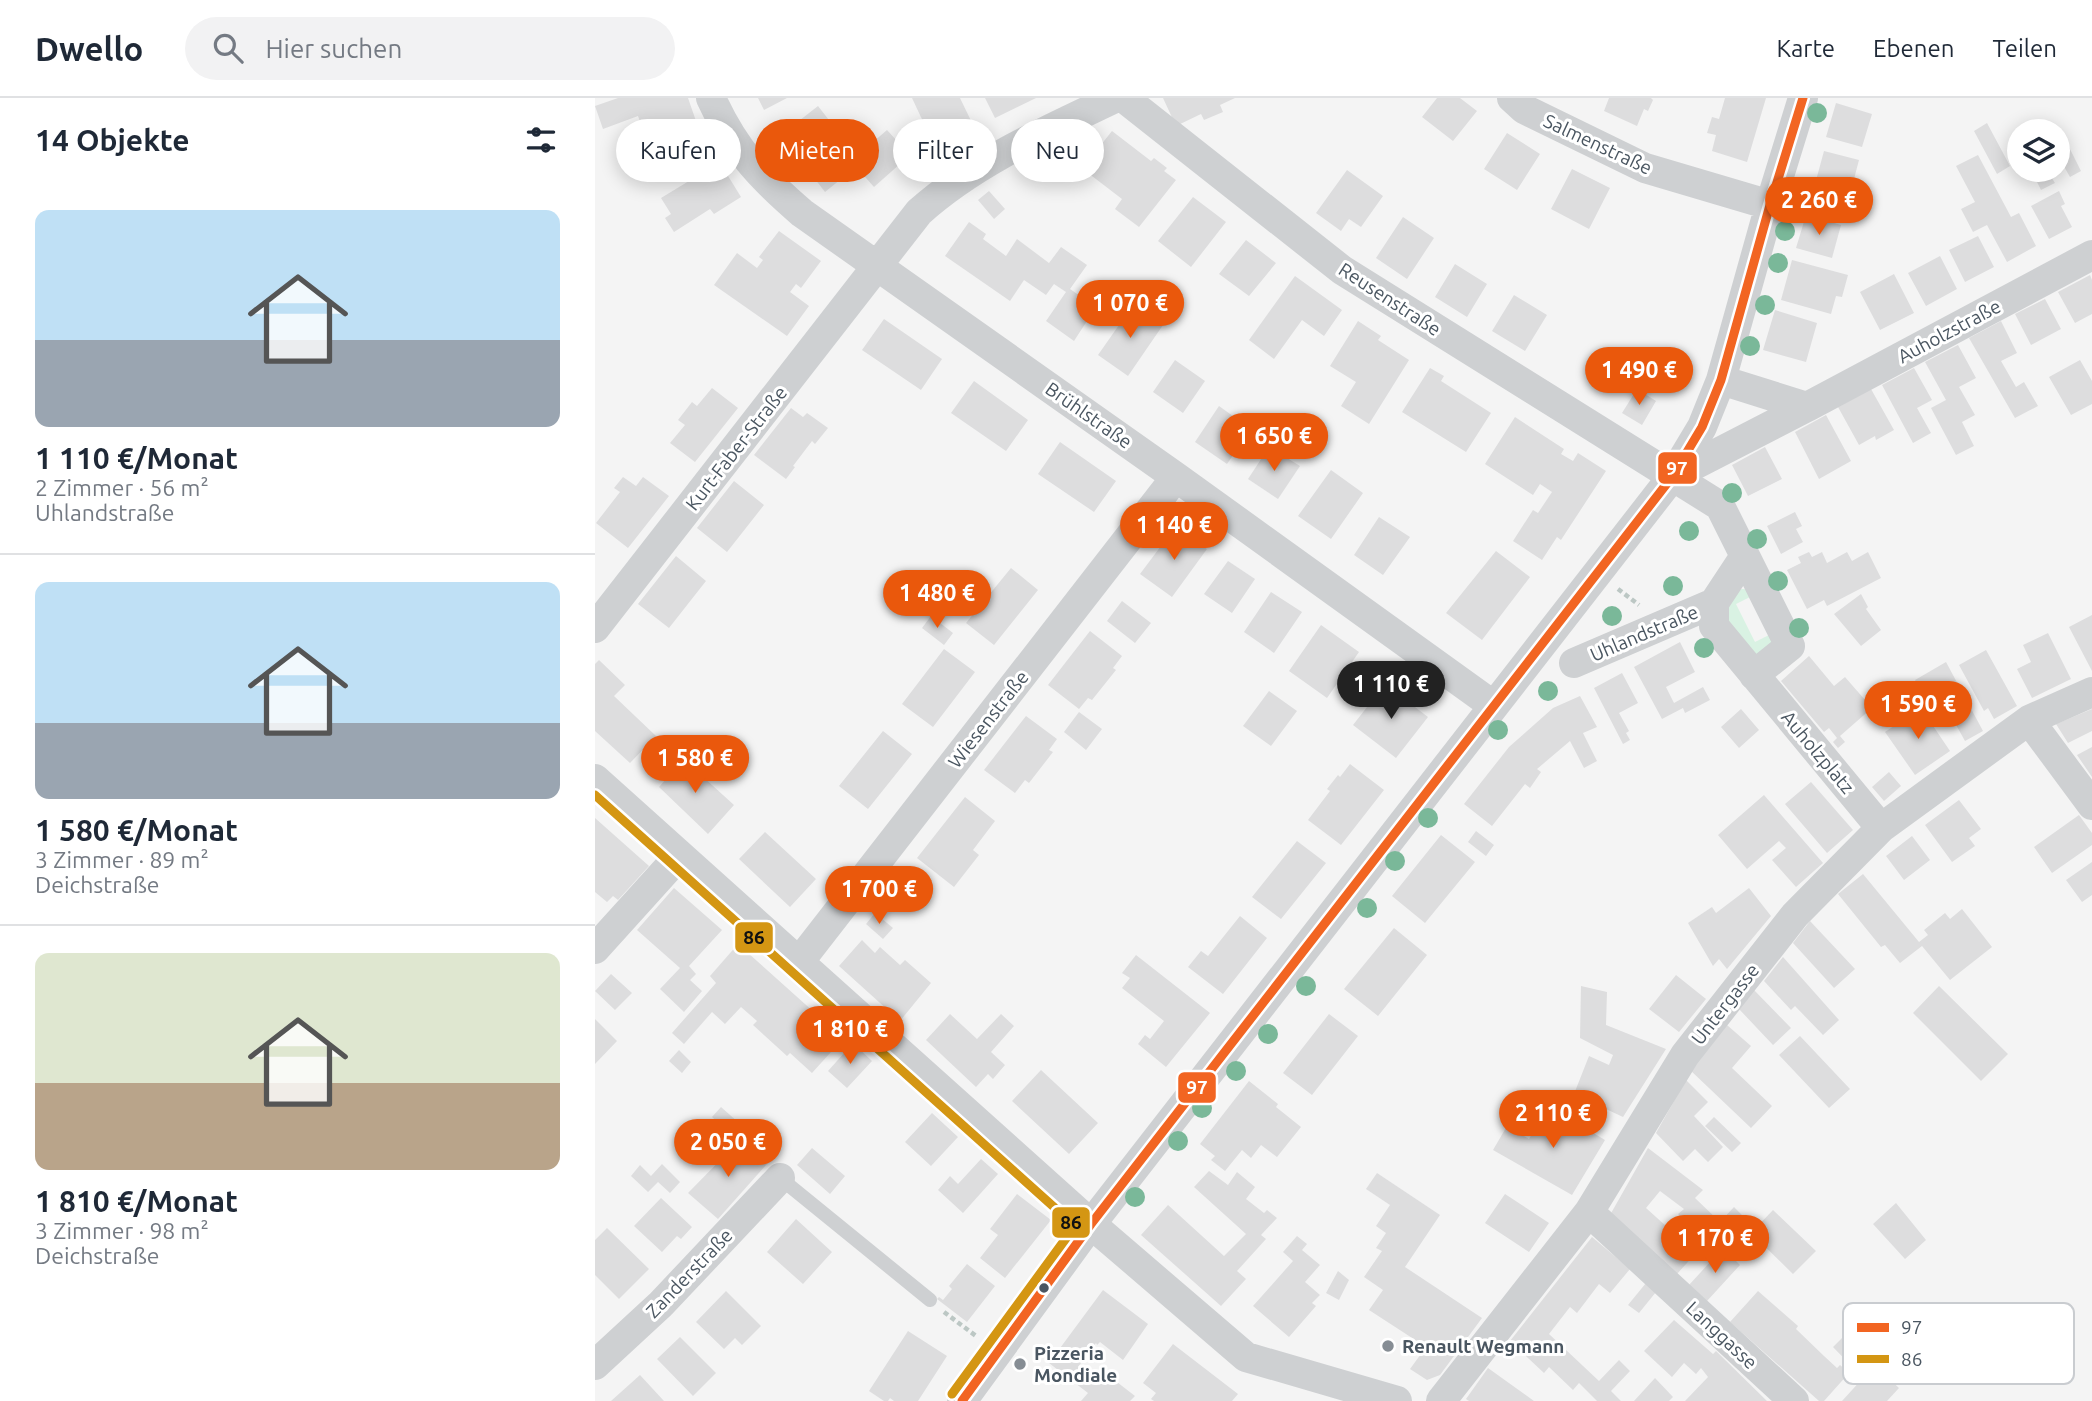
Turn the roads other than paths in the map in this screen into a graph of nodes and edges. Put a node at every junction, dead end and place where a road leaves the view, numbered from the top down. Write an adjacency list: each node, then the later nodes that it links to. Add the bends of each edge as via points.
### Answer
1 (711, 98): 8 (street, Brühlstraße, via 725,129 772,187)
2 (1115, 98): 8 (street, via 1012,148 942,191 919,212)
3 (1124, 98): 12 (street, Reusenstraße, via 1342,270)
4 (1511, 98): 6 (street, Salmenstraße, via 1524,109 1645,168)
5 (1803, 98): 6 (street)
6 (1770, 205): 9 (street)
7 (2092, 255): 10 (street, Auholzstraße)
8 (878, 268): 11 (street, Brühlstraße); 15 (street, Kurt-Faber-Straße)
9 (1721, 380): 10 (street); 12 (street, via 1702,427)
10 (1798, 411): 12 (street, Auholzstraße)
11 (1176, 477): 19 (street, Brühlstraße); 26 (street, Wiesenstraße)
12 (1672, 477): 13 (street, via 1720,506); 19 (street)
13 (1745, 556): 14 (street); 17 (street, via 1790,646)
14 (1714, 603): 16 (street, Uhlandstraße); 17 (street, Auholzplatz, via 1714,626)
15 (595, 628)
16 (1574, 663)
17 (1755, 676): 23 (street, Auholzplatz)
18 (2092, 692): 20 (street, Untergasse)
19 (1495, 706): 29 (street)
20 (2029, 720): 22 (street); 23 (street, Untergasse)
21 (595, 779): 24 (street)
22 (2092, 805)
23 (1881, 828): 28 (street, Untergasse, via 1795,915 1685,1055)
24 (678, 856): 25 (street); 26 (street)
25 (595, 949)
26 (799, 962): 29 (street)
27 (780, 1178): 30 (lane); 31 (street, Zanderstraße, via 661,1304)
28 (1589, 1212): 34 (street, Untergasse); 35 (street, Langgasse)
29 (1091, 1224): 32 (street); 33 (street, via 1246,1357)
30 (930, 1300)
31 (595, 1365)
32 (962, 1401)
33 (1397, 1401)
34 (1441, 1401)
35 (1794, 1401)

